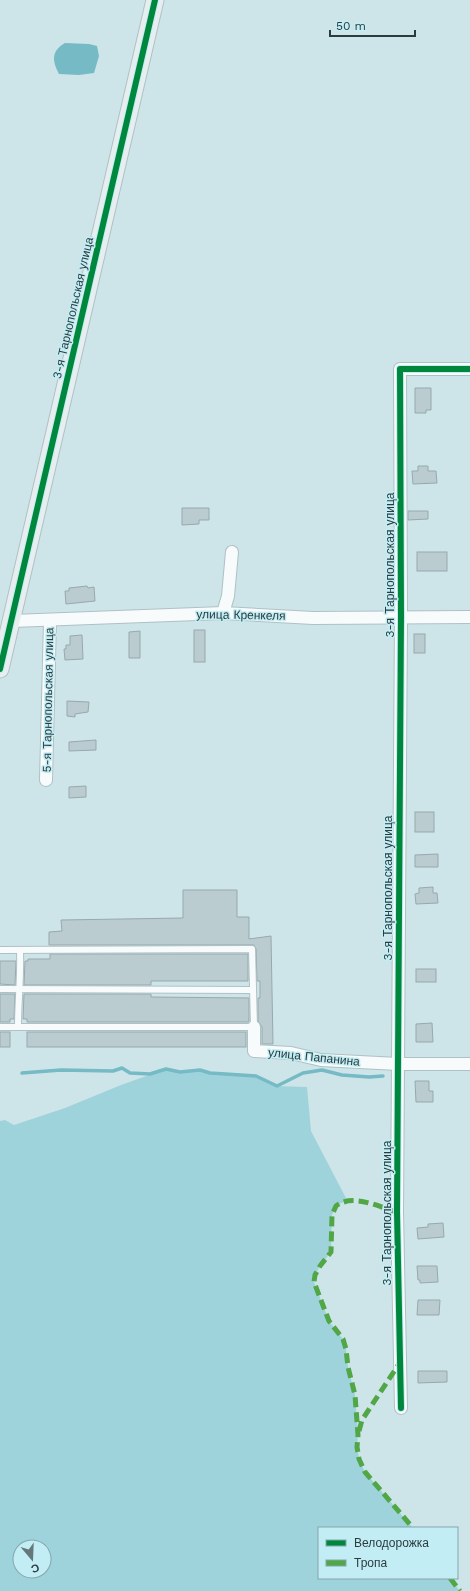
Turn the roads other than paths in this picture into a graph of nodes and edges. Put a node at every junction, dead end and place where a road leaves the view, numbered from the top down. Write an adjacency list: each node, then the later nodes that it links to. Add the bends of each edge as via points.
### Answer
1 (155, 0): 7 (street, 3-я Тарнопольская улица)
2 (470, 369): 6 (street, 3-я Тарнопольская улица, via 400,369)
3 (232, 552): 4 (street, via 228,596)
4 (223, 613): 6 (street, улица Кренкеля, via 313,618); 8 (street, улица Кренкеля)
5 (470, 616): 6 (street, улица Кренкеля)
6 (401, 617): 19 (street, 3-я Тарнопольская улица)
7 (12, 621): 8 (street, улица Кренкеля); 9 (street, 3-я Тарнопольская улица)
8 (50, 621): 10 (street, 5-я Тарнопольская улица)
9 (0, 669)
10 (46, 780)
11 (0, 950): 12 (lane)
12 (20, 950): 14 (lane, via 21,978); 15 (lane, via 252,949)
13 (0, 989): 14 (lane)
14 (18, 989): 15 (lane); 17 (lane)
15 (253, 990): 18 (lane)
16 (0, 1027): 17 (lane)
17 (18, 1027): 18 (lane)
18 (254, 1027): 19 (street, улица Папанина, via 254,1052 291,1053 321,1060)
19 (398, 1064): 20 (street, улица Папанина); 21 (street, 3-я Тарнопольская улица, via 397,1212)
20 (470, 1064)
21 (401, 1408)

